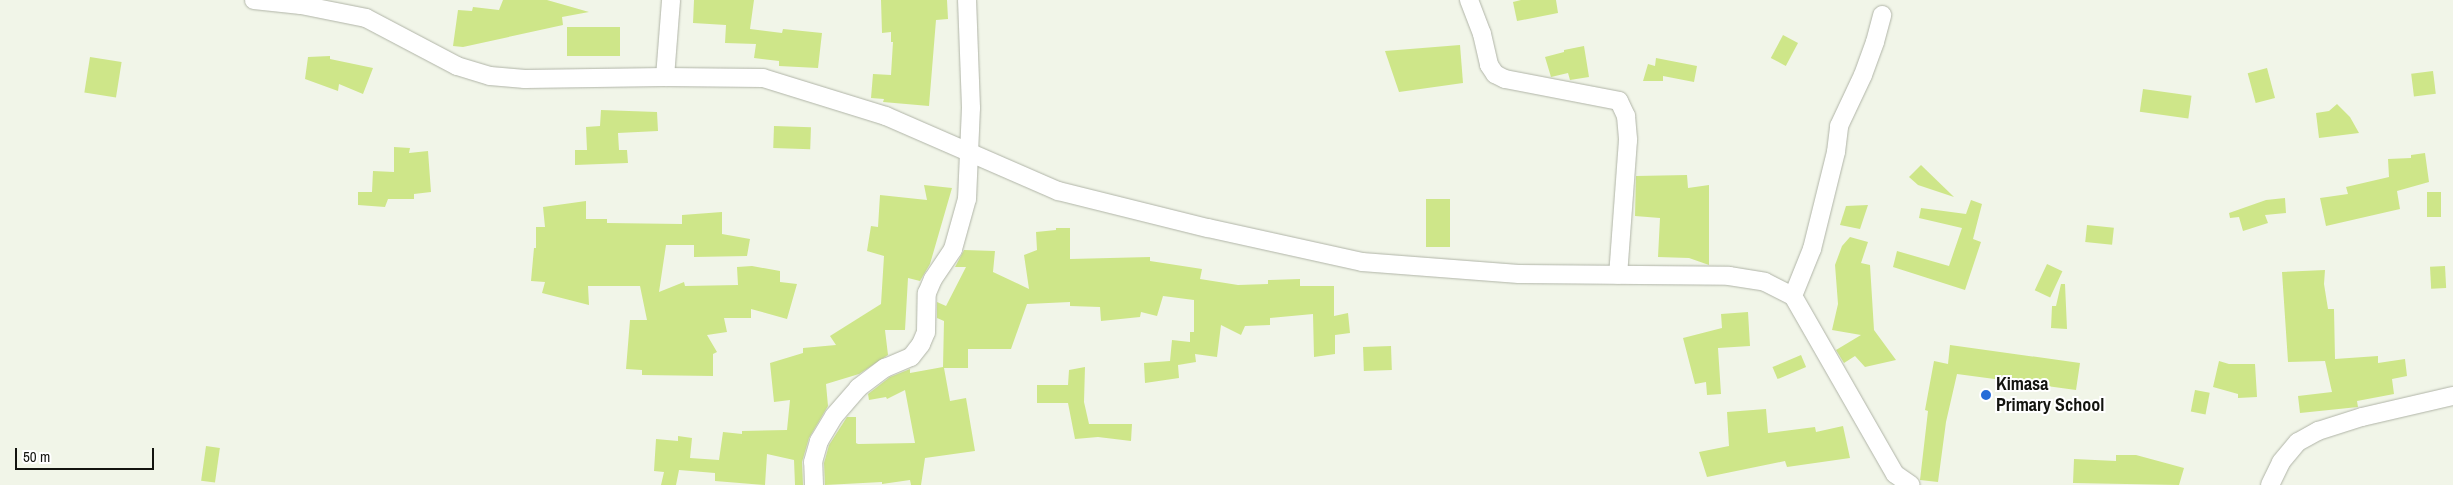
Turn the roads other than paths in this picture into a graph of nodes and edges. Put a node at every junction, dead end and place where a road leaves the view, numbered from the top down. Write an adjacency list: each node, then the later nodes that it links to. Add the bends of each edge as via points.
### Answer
1 (254, 0): 6 (street, via 301,5 366,18 457,66 490,76 525,79)
2 (671, 0): 6 (street)
3 (967, 0): 7 (street, via 971,108)
4 (1469, 0): 8 (street, via 1482,34 1488,65 1495,74 1505,79 1619,102 1626,116 1628,140)
5 (1882, 14): 9 (street, via 1863,75 1839,126 1836,152 1812,249)
6 (665, 77): 7 (street, via 763,78 886,116)
7 (969, 153): 8 (street, via 1058,191 1362,262 1518,274); 11 (street, via 967,199 953,249 932,279 927,294 926,332 921,344 910,357 885,368 858,388 834,416 819,441 814,462)
8 (1618, 275): 9 (street, via 1729,276 1765,282)
9 (1792, 296): 12 (street, via 1895,474)
10 (2453, 396): 13 (street, via 2318,430 2298,442 2280,462)
11 (814, 485)
12 (1911, 485)
13 (2270, 485)

